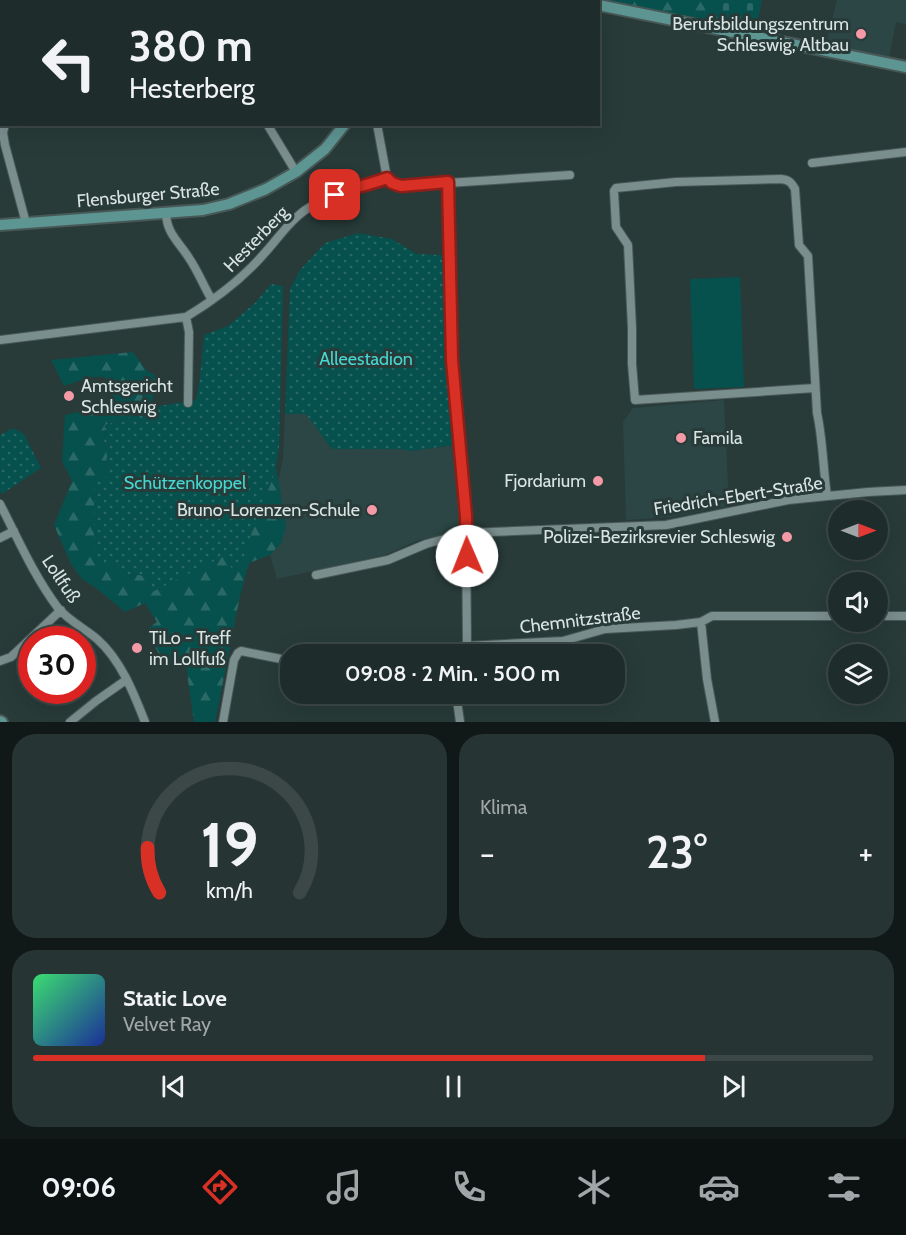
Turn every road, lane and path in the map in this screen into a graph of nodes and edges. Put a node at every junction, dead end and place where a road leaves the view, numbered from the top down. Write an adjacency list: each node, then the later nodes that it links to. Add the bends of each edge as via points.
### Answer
1 (600, 5): 2 (street)
2 (906, 67)
3 (5, 126): 7 (street)
4 (268, 126): 10 (street)
5 (343, 126): 10 (street, Flensburger Straße, via 325,149)
6 (377, 126): 12 (street)
7 (2, 147): 15 (street)
8 (906, 152): 9 (street)
9 (812, 164)
10 (297, 172): 14 (street, Flensburger Straße, via 230,204)
11 (570, 175): 13 (street)
12 (387, 178): 13 (street, via 401,186); 17 (street, Hesterberg, via 310,206 237,281)
13 (448, 182): 26 (street, via 452,360)
14 (166, 212): 15 (street, Flensburger Straße); 17 (street, via 169,231)
15 (26, 223): 16 (street, Flensburger Straße)
16 (0, 225)
17 (212, 300): 18 (street, Hesterberg)
18 (186, 317): 19 (street, Hesterberg); 21 (street)
19 (0, 340)
20 (815, 388): 20 (street, via 808,256 799,245 792,183 781,179 616,188 616,227 628,245 635,400); 23 (street)
21 (188, 403)
22 (906, 490): 23 (street, Friedrich-Ebert-Straße)
23 (827, 496): 26 (street, Friedrich-Ebert-Straße, via 666,525)
24 (0, 504): 25 (street, Lollfuß)
25 (14, 531): 27 (street); 29 (street, Lollfuß, via 42,585)
26 (466, 533): 28 (street, Friedrich-Ebert-Straße, via 388,560); 34 (street)
27 (0, 538)
28 (316, 575)
29 (61, 610): 37 (street, via 11,657); 38 (street, Lollfuß, via 99,641)
30 (828, 616): 33 (street, Chemnitzstraße, via 712,616)
31 (888, 616): 32 (street)
32 (906, 616)
33 (701, 622): 35 (street, Chemnitzstraße, via 605,629 563,641); 44 (street)
34 (468, 644)
35 (531, 644)
36 (280, 659): 42 (street, via 238,653)
37 (0, 661)
38 (126, 680): 40 (street); 41 (street, Lollfuß)
39 (458, 704): 43 (street)
40 (69, 722)
41 (145, 722)
42 (223, 722)
43 (460, 722)
44 (715, 722)

